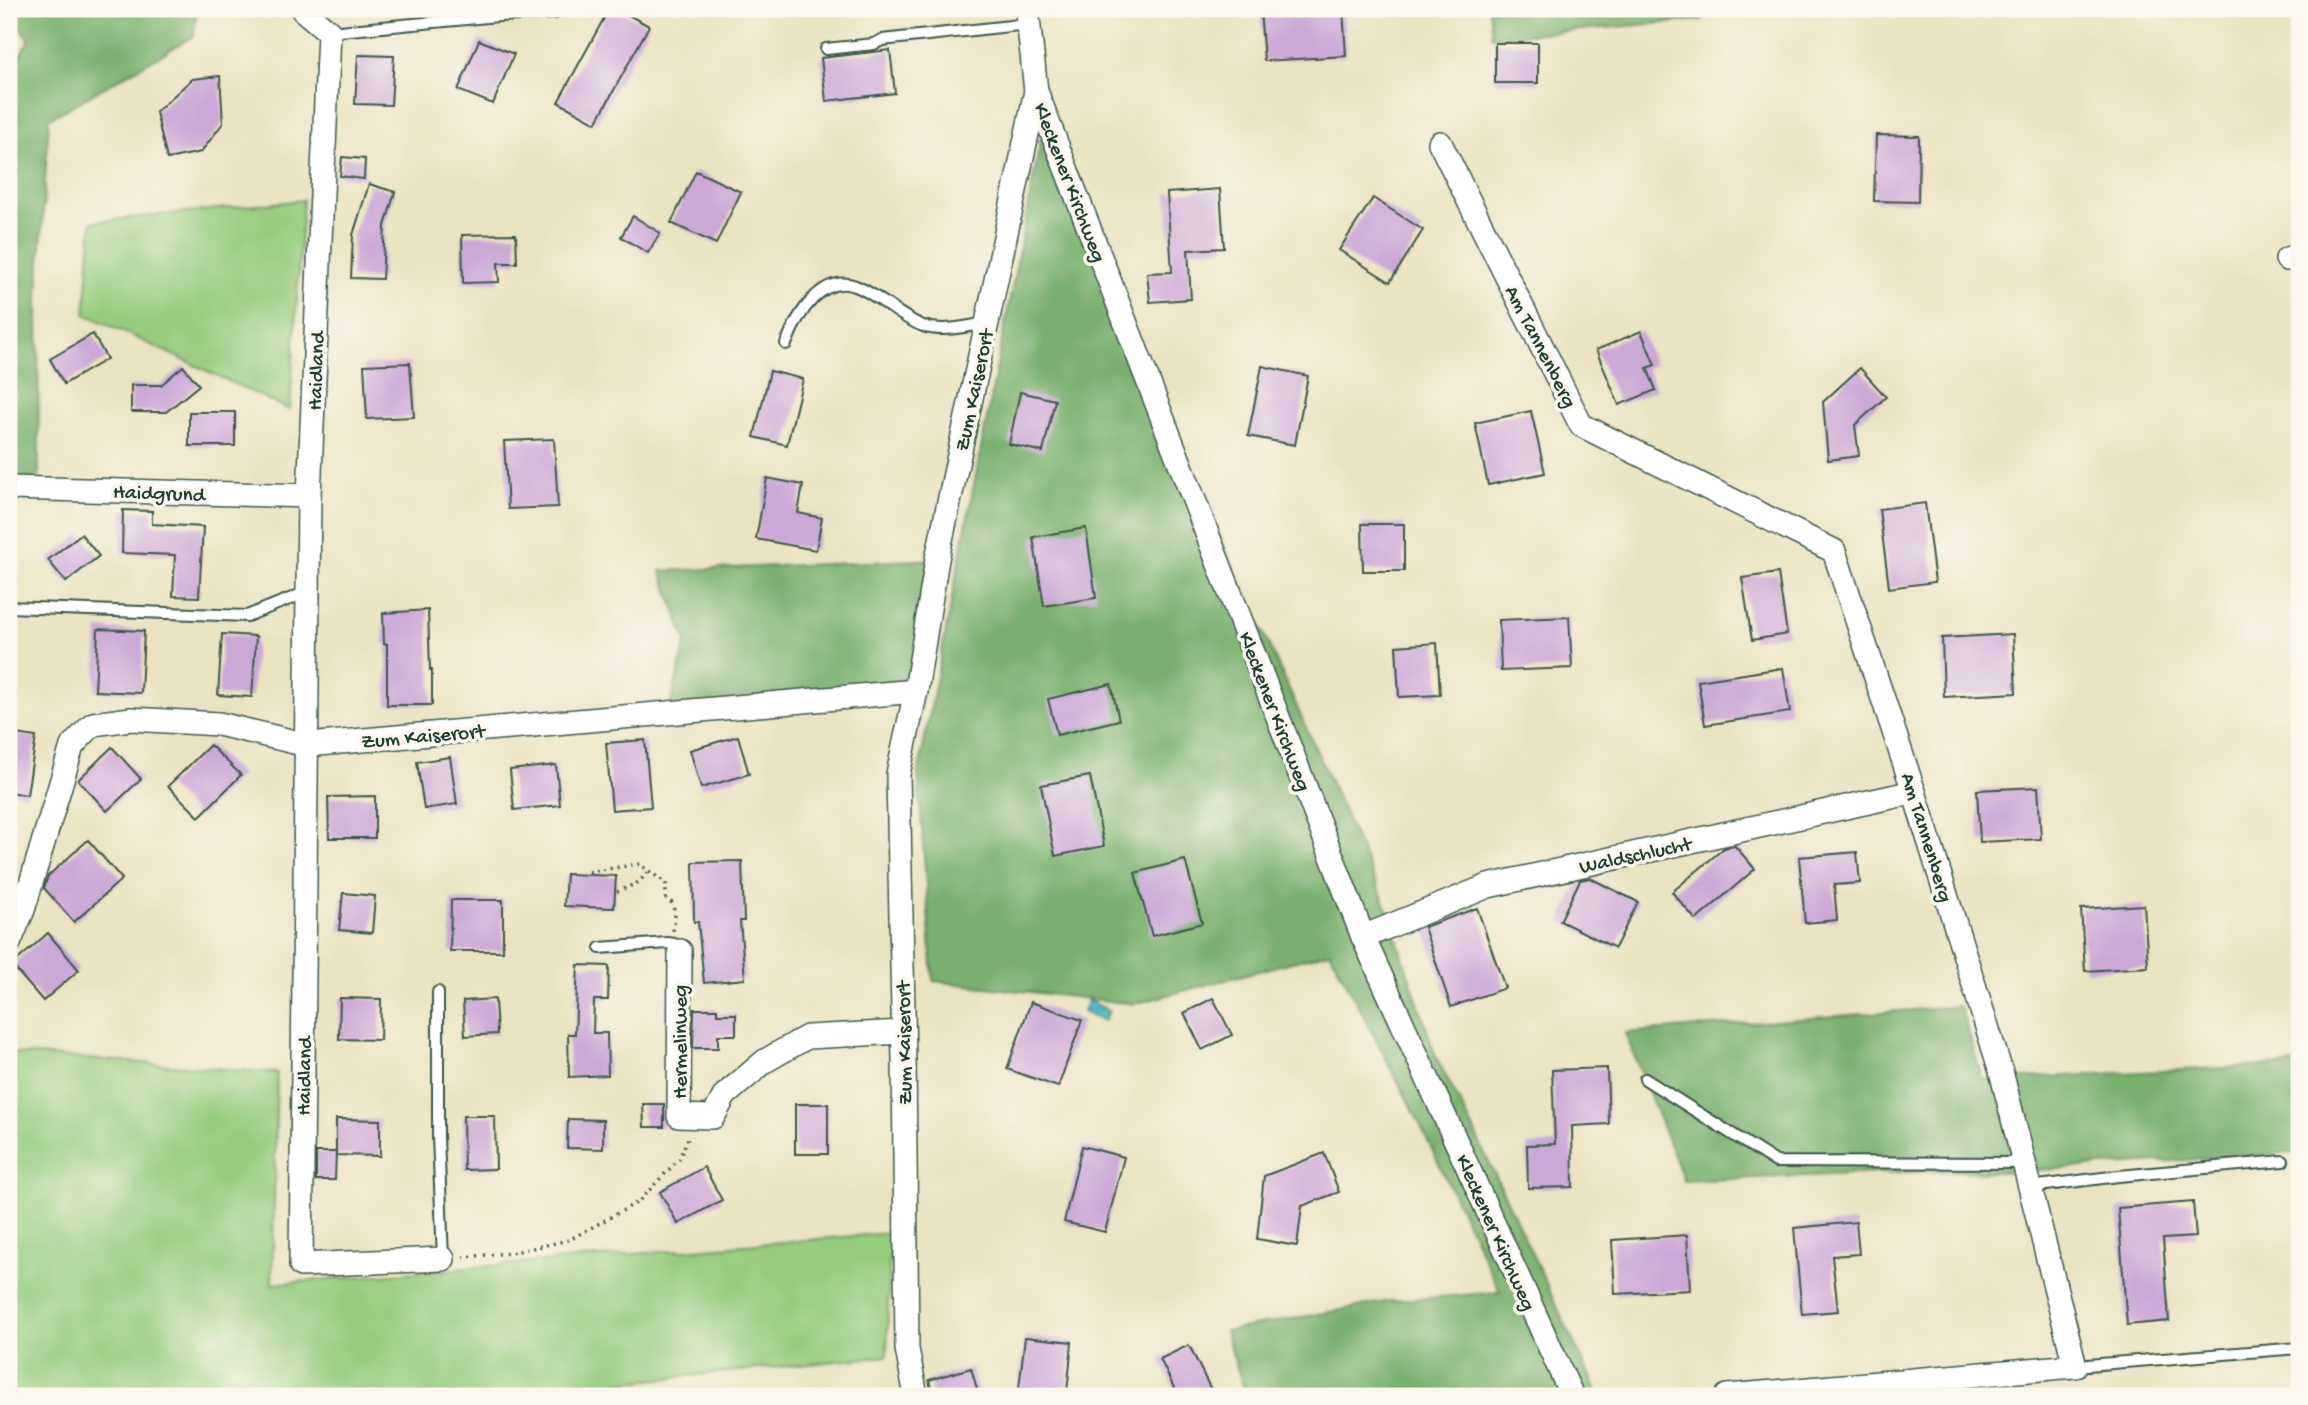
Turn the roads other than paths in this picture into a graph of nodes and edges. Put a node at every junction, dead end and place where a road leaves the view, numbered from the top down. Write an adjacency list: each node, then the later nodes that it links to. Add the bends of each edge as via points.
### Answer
1 (303, 10): 4 (street)
2 (555, 13): 4 (lane)
3 (1028, 16): 5 (lane); 6 (street, Kleckener Kirchweg)
4 (329, 32): 11 (street, Haidland)
5 (826, 49)
6 (1036, 90): 8 (street, Zum Kaiserort); 18 (street, Kleckener Kirchweg)
7 (1440, 143): 16 (street, Am Tannenberg, via 1581,425 1834,551)
8 (987, 323): 9 (lane, via 948,330 924,326 860,288 844,284 825,289 807,305); 14 (street, Zum Kaiserort, via 937,559)
9 (786, 344)
10 (9, 488): 11 (street, Haidgrund)
11 (309, 496): 12 (street, Haidland)
12 (307, 592): 13 (lane, via 247,616); 15 (street, Haidland)
13 (9, 607)
14 (916, 691): 15 (street, Zum Kaiserort); 23 (street, Zum Kaiserort, via 898,774)
15 (307, 745): 17 (street, via 219,724 131,719 93,723 72,746); 28 (street, Haidland, via 301,1265)
16 (1914, 792): 18 (street, Waldschlucht, via 1488,886); 24 (street, Am Tannenberg)
17 (16, 913): 19 (street)
18 (1363, 937): 32 (street, Kleckener Kirchweg)
19 (9, 943)
20 (676, 947): 21 (lane); 23 (street, Hermelinweg, via 679,1116 713,1117 725,1095 765,1061 807,1037)
21 (600, 948)
22 (438, 992): 28 (lane)
23 (903, 1032): 31 (street, Zum Kaiserort, via 907,1349)
24 (2002, 1075): 25 (lane, via 2022,1163 1776,1162); 27 (street, Am Tannenberg)
25 (1645, 1079)
26 (2283, 1161): 27 (lane)
27 (2030, 1187): 30 (street, Am Tannenberg)
28 (443, 1259)
29 (2299, 1348): 30 (lane)
30 (2076, 1366): 33 (street)
31 (916, 1396)
32 (1572, 1396)
33 (1727, 1396)

